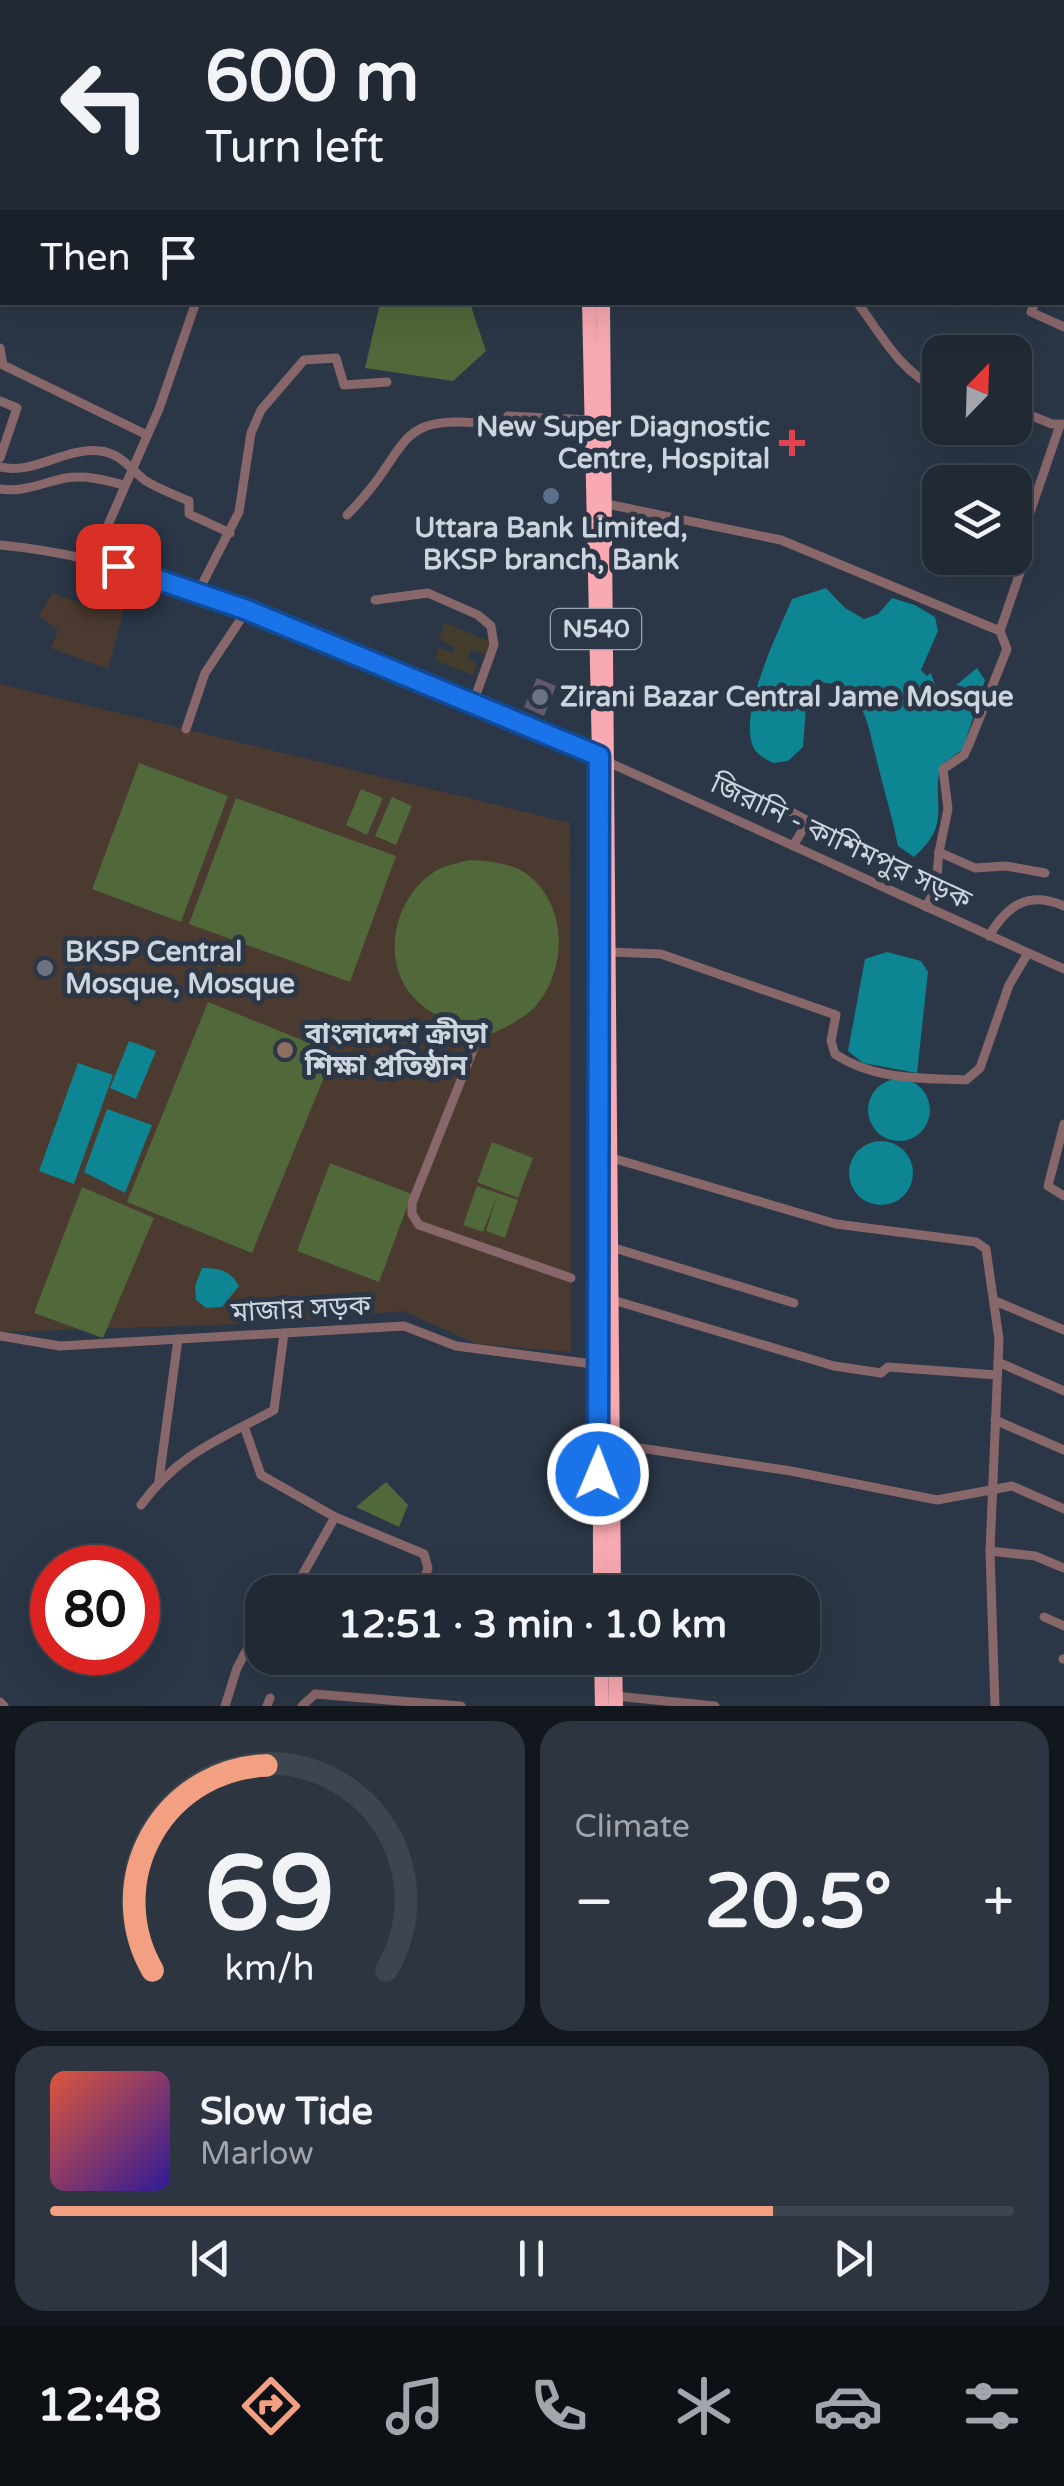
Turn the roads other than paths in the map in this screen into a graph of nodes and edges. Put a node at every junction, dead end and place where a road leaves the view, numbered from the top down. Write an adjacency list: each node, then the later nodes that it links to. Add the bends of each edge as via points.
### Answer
1 (195, 305): 14 (street)
2 (590, 305): 12 (highway, N540)
3 (603, 305): 20 (highway, N540)
4 (859, 305): 9 (street)
5 (1034, 305): 6 (street, via 1031,312)
6 (1064, 327)
7 (0, 348): 14 (street, via 3,365)
8 (387, 382): 22 (street, via 344,384 336,358 304,360 261,410 251,433)
9 (922, 382)
10 (0, 401): 15 (street, via 17,408)
11 (1032, 415): 13 (street)
12 (590, 420): 20 (highway, N540); 21 (street, via 508,416 504,426 455,419 425,424 402,441 379,481)
13 (1062, 425): 28 (street, via 1024,530 1025,558)
14 (147, 436): 17 (street)
15 (0, 458)
16 (0, 467): 17 (street, via 98,451)
17 (132, 469): 18 (street); 22 (street, via 190,501 189,514)
18 (124, 485): 19 (street, via 68,478); 24 (street)
19 (0, 489)
20 (599, 502): 28 (street, via 781,540); 31 (highway, N540)
21 (347, 515)
22 (230, 533): 25 (street)
23 (0, 545): 24 (street, জিরানি - কাশিমপুর সড়ক)
24 (93, 559): 25 (street, জিরানি - কাশিমপুর সড়ক)
25 (198, 592): 27 (street, জিরানি - কাশিমপুর সড়ক)
26 (375, 600): 29 (street, via 428,592 491,626 494,645)
27 (247, 610): 29 (street, জিরানি - কাশিমপুর সড়ক); 30 (street, via 205,673)
28 (1000, 631): 36 (street, via 1007,649 970,742 964,755 942,769 948,810)
29 (473, 703): 31 (street, জিরানি - কাশিমপুর সড়ক)
30 (186, 729)
31 (604, 758): 35 (street, জিরানি - কাশিমপুর সড়ক); 41 (highway, N540); 58 (highway, N540)
32 (786, 809): 33 (street)
33 (808, 821): 34 (street); 35 (street)
34 (856, 839)
35 (793, 846): 39 (street, জিরানি - কাশিমপুর সড়ক)
36 (939, 852): 37 (street, via 975,868); 39 (street, via 936,888)
37 (1045, 873)
38 (1064, 906): 40 (street, via 1028,899)
39 (926, 907): 40 (street, জিরানি - কাশিমপুর সড়ক)
40 (989, 936): 42 (street, জিরানি - কাশিমপুর সড়ক)
41 (610, 952): 42 (street, via 661,954 836,1015 835,1054 848,1063 894,1076 966,1080 980,1068 1009,985); 46 (highway, N540)
42 (1028, 953): 43 (street, জিরানি - কাশিমপুর সড়ক)
43 (1064, 969)
44 (475, 1045): 49 (street, via 412,1214 419,1225)
45 (1064, 1124): 47 (street, via 1048,1186)
46 (612, 1158): 48 (highway, N540); 51 (street, via 836,1224 980,1243)
47 (1064, 1196)
48 (612, 1247): 50 (highway, N540); 52 (street)
49 (570, 1278)
50 (613, 1300): 59 (street, via 834,1366); 63 (highway, N540)
51 (994, 1301): 53 (street); 57 (street)
52 (794, 1303)
53 (1064, 1330)
54 (284, 1333): 56 (street, মাজার সড়ক); 58 (street, মাজার সড়ক, via 404,1326 456,1346); 62 (street, via 274,1410)
55 (0, 1336): 56 (street, মাজার সড়ক, via 60,1346)
56 (178, 1339): 65 (street)
57 (998, 1362): 59 (street); 60 (street)
58 (600, 1365): 74 (highway, N540)
59 (997, 1375): 61 (street)
60 (1064, 1391)
61 (994, 1420): 64 (street); 66 (street)
62 (244, 1426): 65 (street, via 198,1448); 69 (street, via 260,1475)
63 (614, 1444): 66 (street, via 937,1500); 75 (highway, N540)
64 (1064, 1450)
65 (159, 1480): 67 (street)
66 (992, 1490): 68 (street, via 1012,1486); 70 (street)
67 (141, 1504)
68 (1064, 1509)
69 (335, 1517): 72 (street); 73 (street, via 424,1554)
70 (990, 1551): 71 (street, via 1036,1556); 88 (street)
71 (1064, 1568)
72 (302, 1575)
73 (426, 1575)
74 (600, 1575)
75 (614, 1575)
76 (1044, 1617): 77 (street)
77 (1064, 1626)
78 (245, 1653): 83 (street)
79 (601, 1675): 86 (highway)
80 (615, 1675): 81 (highway)
81 (616, 1701): 82 (street)
82 (682, 1705): 87 (street)
83 (226, 1706)
84 (302, 1706): 85 (street, via 315,1694)
85 (461, 1706)
86 (602, 1706)
87 (715, 1706)
88 (994, 1706)

